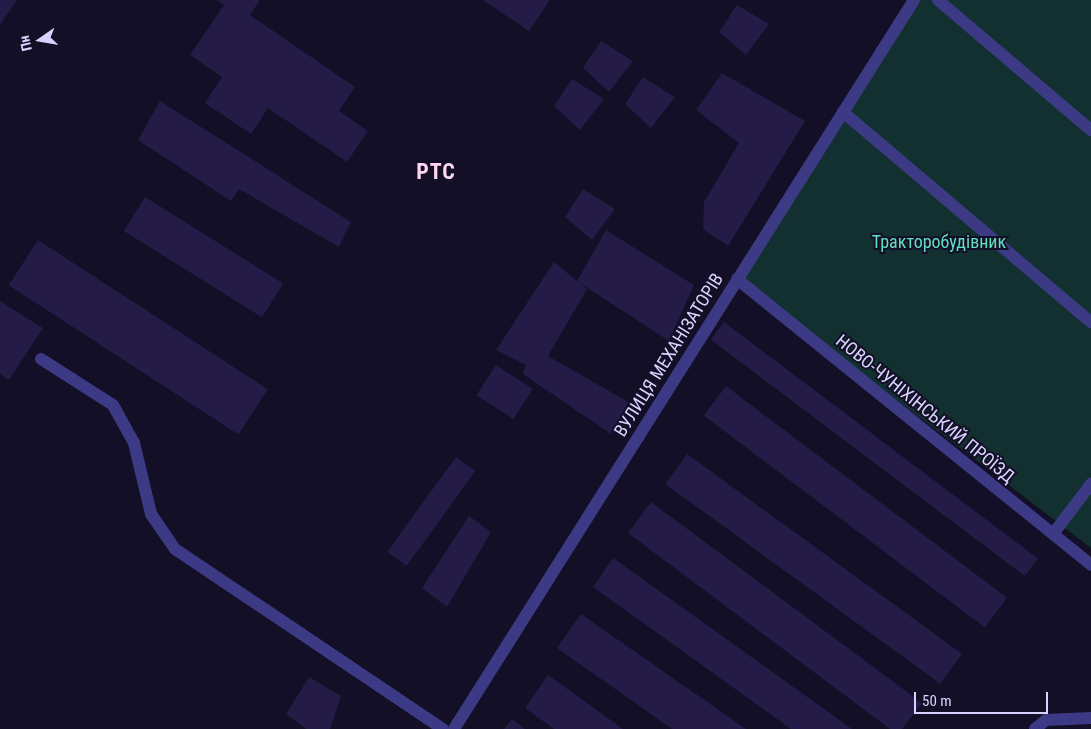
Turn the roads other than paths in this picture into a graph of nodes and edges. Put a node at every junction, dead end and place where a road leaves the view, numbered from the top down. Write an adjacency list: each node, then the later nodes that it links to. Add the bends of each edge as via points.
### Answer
1 (914, 0): 3 (street, ВУЛИЦЯ МЕХАНІЗАТОРІВ)
2 (938, 0): 4 (street)
3 (843, 112): 5 (street, ВУЛИЦЯ МЕХАНІЗАТОРІВ); 6 (street)
4 (1091, 130)
5 (738, 279): 9 (street, НОВО-ЧУНІХІНСЬКИЙ ПРОЇЗД); 13 (street, ВУЛИЦЯ МЕХАНІЗАТОРІВ)
6 (1091, 322)
7 (41, 359): 12 (street, via 113,405 134,444 151,514 175,549)
8 (1091, 484): 9 (street)
9 (1053, 534): 10 (street, НОВО-ЧУНІХІНСЬКИЙ ПРОЇЗД)
10 (1091, 565)
11 (1091, 718): 14 (street, via 1046,720)
12 (443, 729)
13 (454, 729)
14 (1035, 729)

